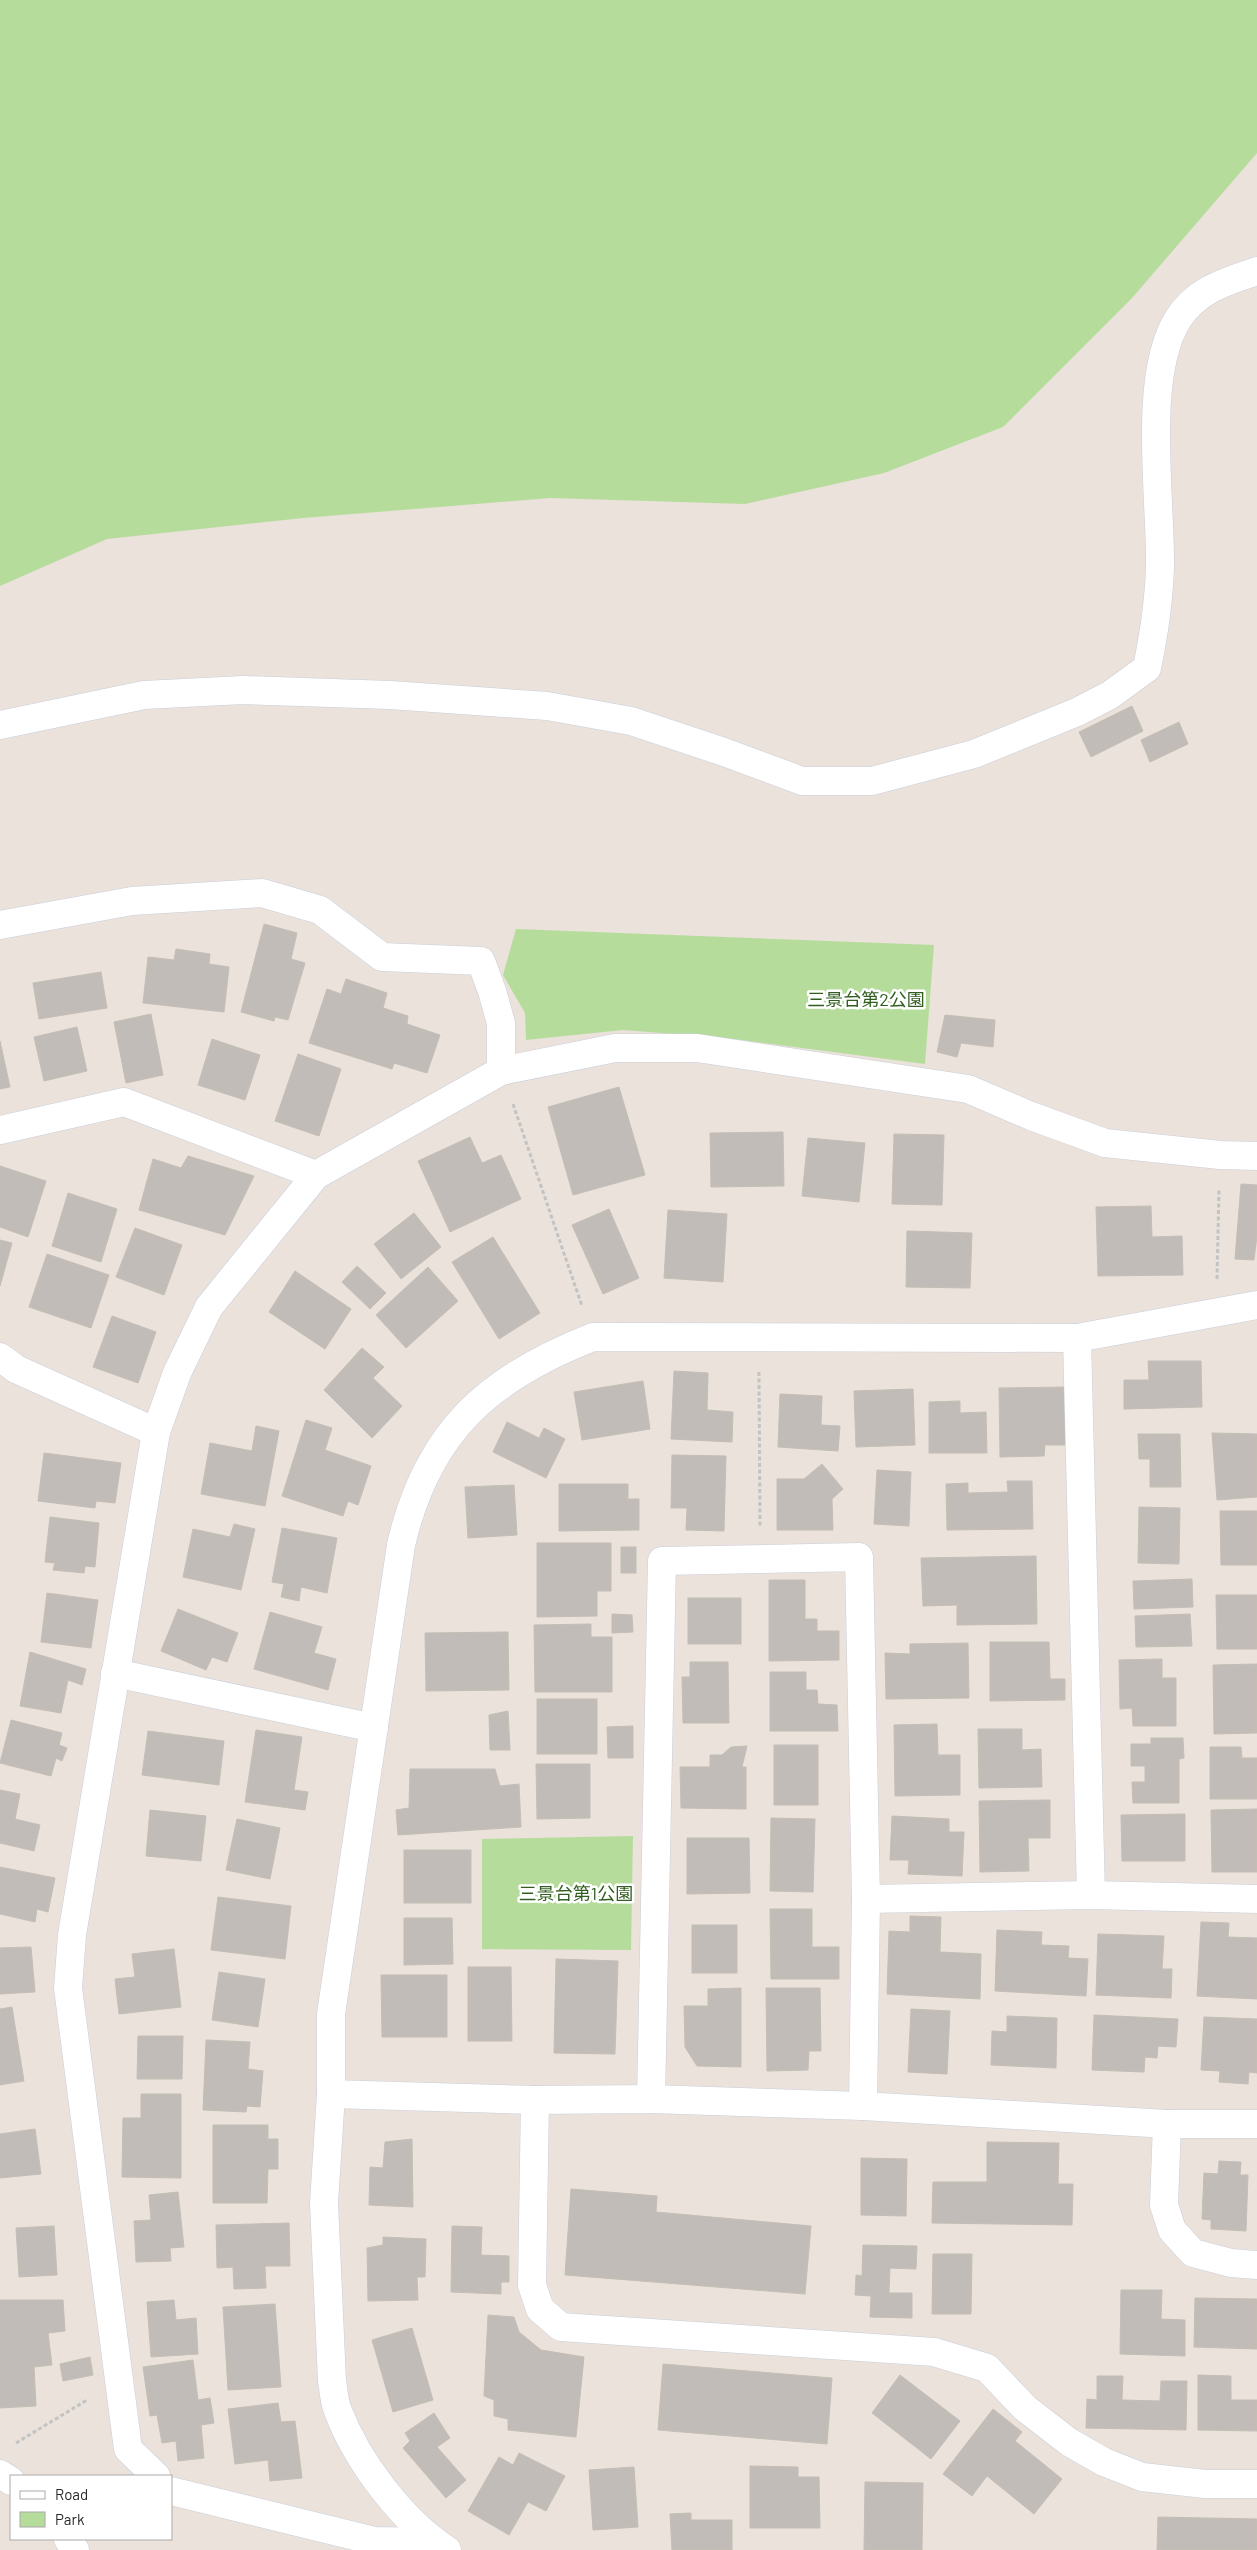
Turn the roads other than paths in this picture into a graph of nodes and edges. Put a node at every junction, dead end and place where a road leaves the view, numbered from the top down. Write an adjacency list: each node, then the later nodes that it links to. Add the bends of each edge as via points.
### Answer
1 (1257, 271): 2 (street, via 1208,289 1179,318 1165,346 1156,403 1160,566 1157,617 1146,668 1110,695 1077,712 974,754 872,782 802,781 631,721 546,706 243,690 144,695)
2 (0, 725)
3 (0, 925): 4 (street, via 132,901 242,894 262,893 312,907 382,957 480,961 501,1023)
4 (501, 1071): 6 (street, via 615,1048 697,1048 968,1089 1105,1143); 7 (street)
5 (0, 1130): 7 (street, via 124,1102)
6 (1257, 1156)
7 (316, 1175): 11 (street, via 209,1307 176,1373)
8 (1257, 1304): 9 (street)
9 (1077, 1338): 13 (street, via 593,1337 528,1366 492,1390 462,1418 425,1475 409,1510); 14 (street)
10 (0, 1357): 11 (street, via 16,1369)
11 (156, 1432): 12 (street)
12 (116, 1673): 13 (street); 24 (street, via 72,1935 68,1988 128,2449)
13 (374, 1728): 17 (street, via 331,2014)
14 (1091, 1895): 15 (street); 16 (street)
15 (866, 1899): 18 (street, via 859,1557 662,1561); 20 (street)
16 (1257, 1899)
17 (331, 2094): 19 (street); 27 (street, via 324,2203 332,2381 337,2410 352,2442 382,2485 410,2519)
18 (651, 2099): 19 (street); 20 (street)
19 (535, 2100): 25 (street, via 532,2285 540,2310 562,2327 934,2352 987,2368 1025,2408 1069,2442 1104,2462 1142,2477 1206,2484)
20 (863, 2106): 21 (street)
21 (1167, 2124): 22 (street); 23 (street, via 1164,2205 1172,2230 1193,2254)
22 (1257, 2124)
23 (1257, 2265)
24 (155, 2475)
25 (1257, 2484)
26 (172, 2491): 27 (street, via 375,2542)
27 (440, 2546)

